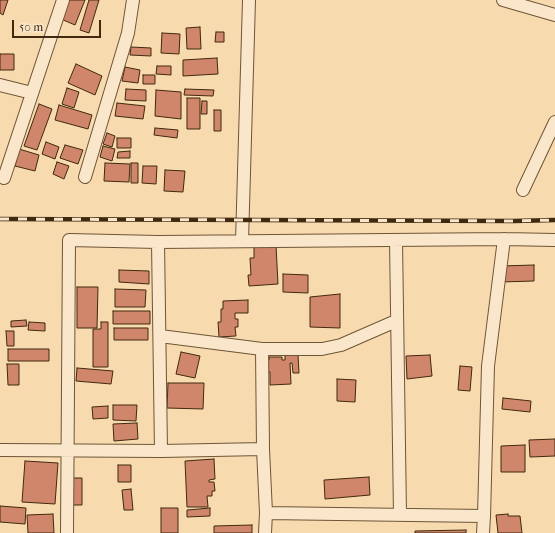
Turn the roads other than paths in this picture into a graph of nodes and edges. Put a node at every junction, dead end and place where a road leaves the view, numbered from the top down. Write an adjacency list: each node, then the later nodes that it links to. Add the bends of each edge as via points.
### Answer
1 (63, 0): 7 (street)
2 (133, 0): 9 (street, via 128,33)
3 (249, 0): 15 (street)
4 (503, 0): 5 (street)
5 (555, 16)
6 (0, 85): 7 (street)
7 (32, 93): 10 (street)
8 (555, 122): 11 (street)
9 (85, 177)
10 (4, 178)
11 (523, 190)
12 (504, 239): 13 (street); 14 (street); 26 (street, via 488,366)
13 (396, 240): 15 (street); 17 (street)
14 (555, 240)
15 (242, 241): 16 (street)
16 (158, 242): 18 (street); 22 (street, via 69,240)
17 (396, 321): 19 (street, via 333,347); 25 (street)
18 (160, 336): 19 (street); 23 (street)
19 (262, 349): 20 (street)
20 (263, 449): 23 (street); 24 (street)
21 (0, 450): 22 (street)
22 (67, 450): 23 (street); 27 (street)
23 (161, 451)
24 (266, 513): 25 (street); 28 (street)
25 (400, 515): 26 (street)
26 (484, 516): 29 (street)
27 (67, 533)
28 (265, 533)
29 (483, 533)

